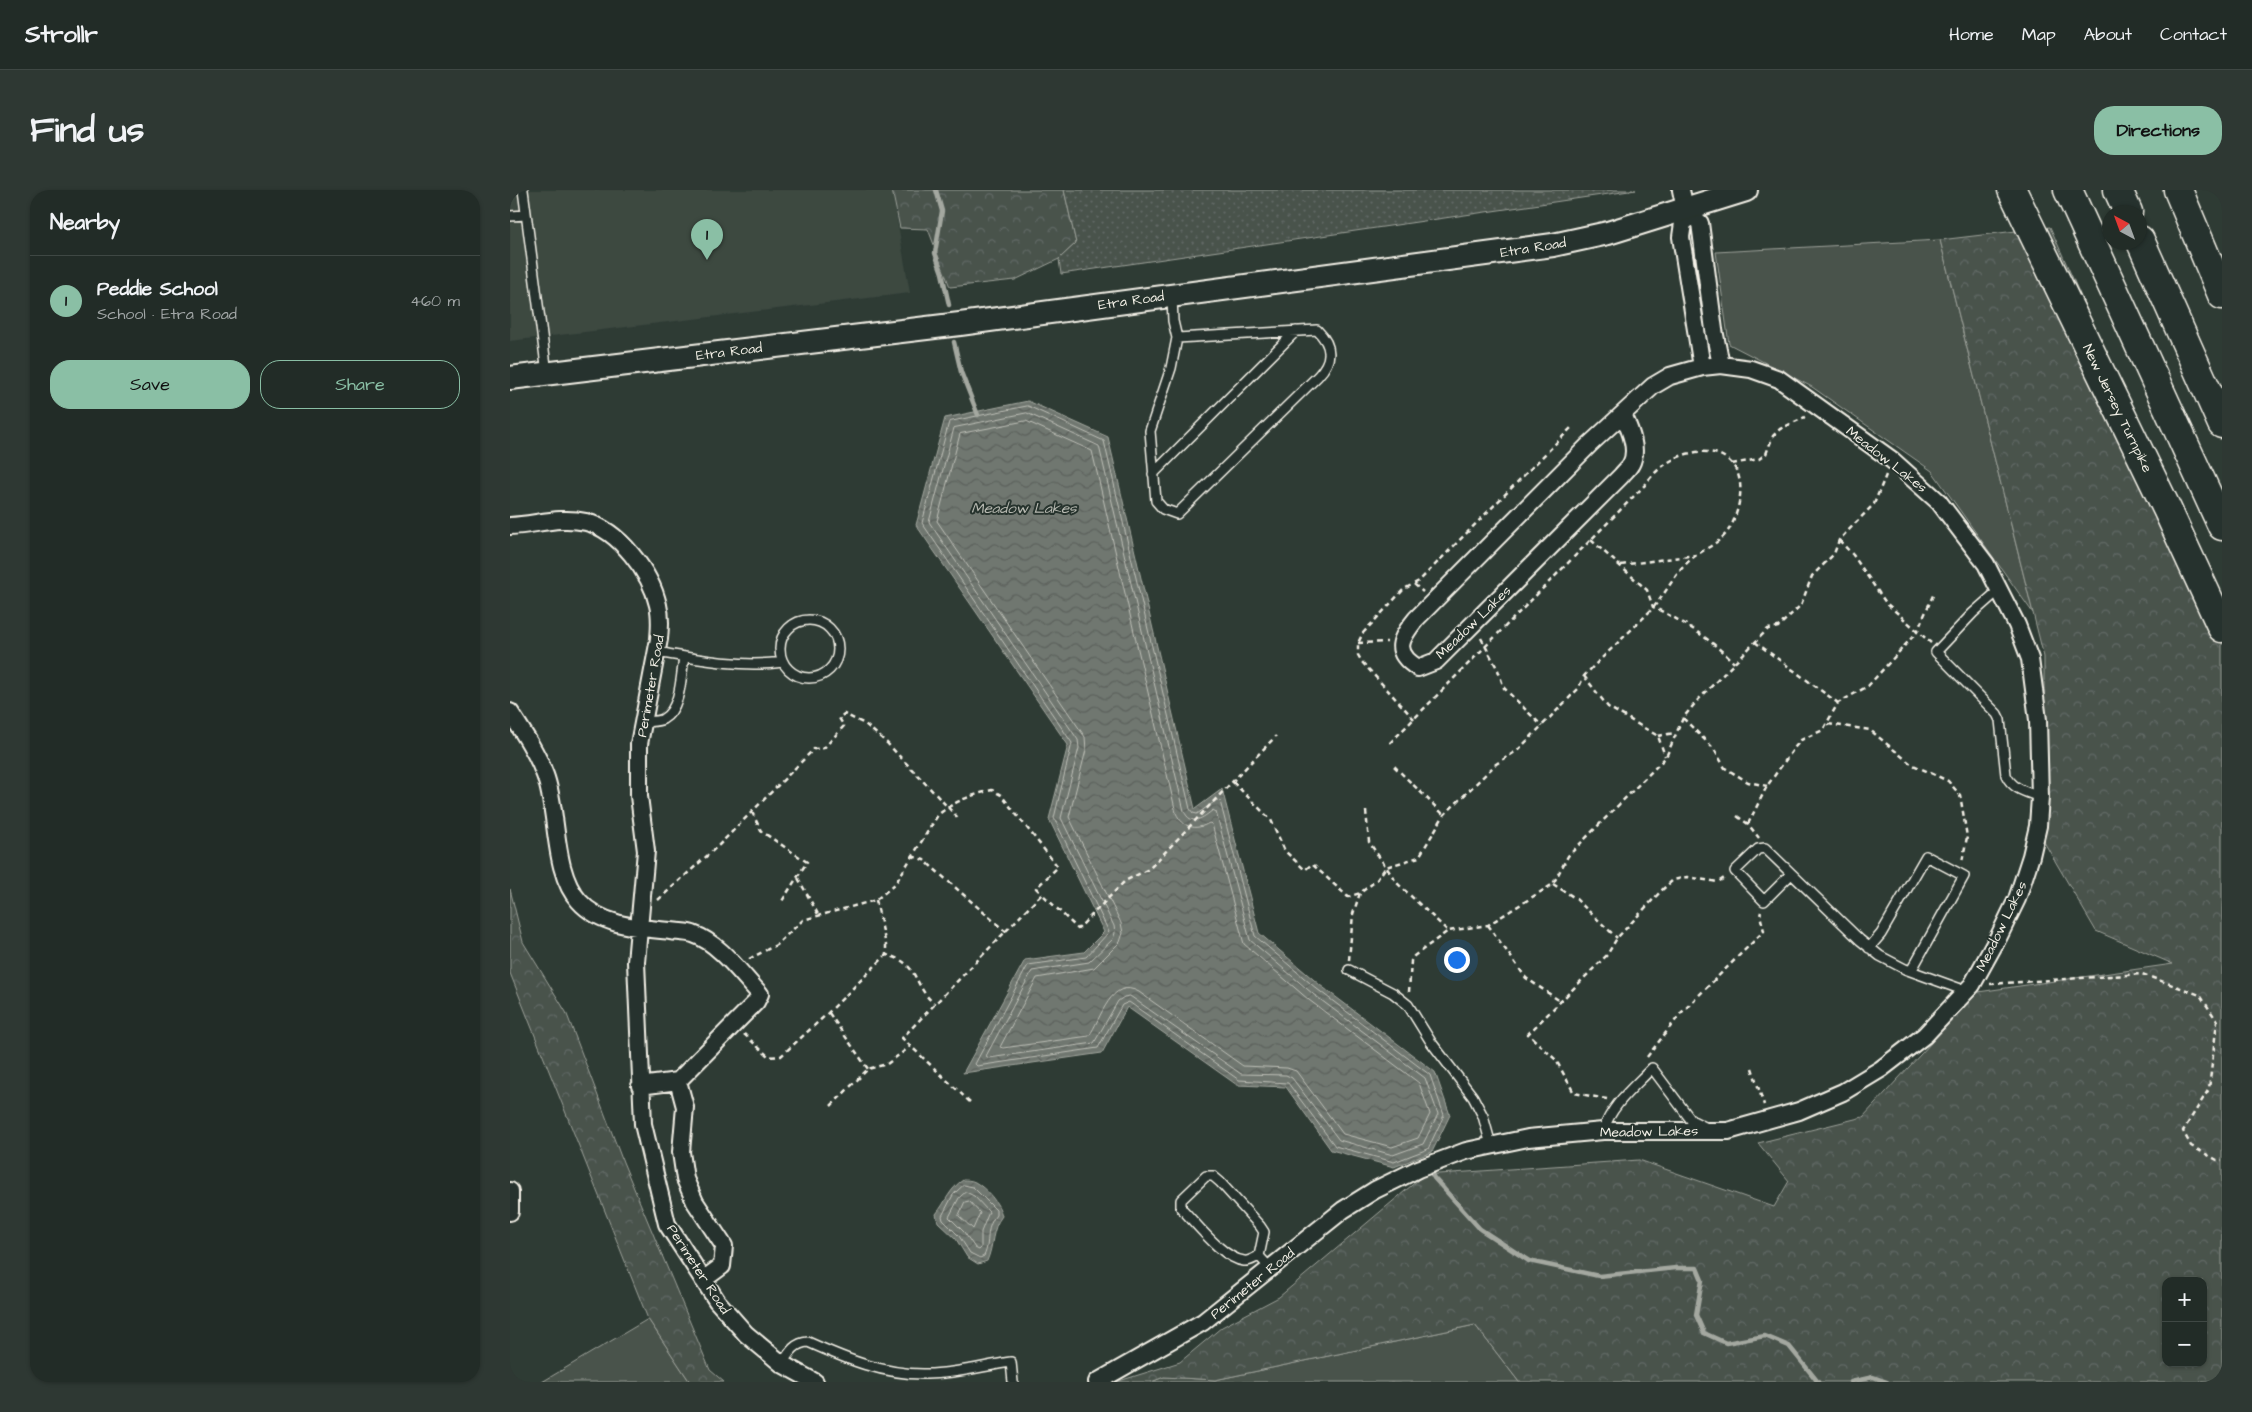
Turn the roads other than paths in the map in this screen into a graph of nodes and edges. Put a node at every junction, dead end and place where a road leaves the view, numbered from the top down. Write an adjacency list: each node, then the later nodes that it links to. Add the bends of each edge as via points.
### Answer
1 (523, 190): 9 (lane)
2 (1746, 190): 7 (main road, Etra Road)
3 (2012, 190): 26 (highway, New Jersey Turnpike)
4 (2068, 190): 24 (highway)
5 (2118, 190): 8 (highway)
6 (2178, 190): 13 (highway)
7 (1683, 199): 12 (main road, Etra Road, via 1608,233 1553,245); 16 (street, via 1700,223); 17 (street, via 1681,237)
8 (2125, 205)
9 (526, 215): 10 (lane); 18 (lane)
10 (510, 216)
11 (2144, 250): 21 (highway)
12 (1171, 294): 15 (lane); 18 (main road, Etra Road, via 960,324)
13 (2222, 295)
14 (1296, 332): 15 (lane); 22 (lane); 22 (lane, via 1317,330 1327,340 1329,356 1326,367 1318,376 1177,514 1163,509 1156,501)
15 (1177, 338): 22 (lane, via 1171,368 1150,431)
16 (1721, 365): 17 (street, Meadow Lakes); 25 (street, Meadow Lakes, via 1751,369 1779,379 1892,460 1939,502 1986,564)
17 (1702, 366): 20 (street, Meadow Lakes, via 1670,376)
18 (547, 373): 19 (main road, Etra Road)
19 (510, 378)
20 (1623, 414): 20 (street, Meadow Lakes, via 1632,435 1632,464 1436,661 1418,668 1406,660 1401,651 1401,641 1416,619)
21 (2222, 424)
22 (1153, 474)
23 (510, 526): 27 (street, Perimeter Road, via 569,520 604,529 619,541 636,559 658,604 660,625)
24 (2222, 526)
25 (1999, 590): 32 (street, Meadow Lakes, via 2030,660 2038,720); 32 (lane, via 1936,652 1997,714 2009,782)
26 (2222, 628)
27 (656, 652): 28 (lane); 31 (street, Perimeter Road)
28 (684, 657): 29 (lane, via 760,665); 31 (lane, via 672,711 662,720)
29 (783, 662): 29 (lane, via 795,675 813,678 822,675 835,662 838,644 835,636 821,622 796,623 781,642)
30 (510, 712): 34 (street, via 545,775 560,854 571,891 590,911 616,923)
31 (643, 722): 34 (street, Perimeter Road, via 639,744 639,796 646,852)
32 (2040, 797): 38 (street, Meadow Lakes, via 2032,856 2017,899)
33 (1791, 874): 33 (lane, via 1764,848 1735,871 1764,901); 35 (lane)
34 (639, 927): 39 (street, via 693,934 709,943 760,994 756,1002); 40 (street, Perimeter Road, via 636,962)
35 (1870, 948): 37 (lane); 37 (lane, via 1926,856 1964,876)
36 (1349, 970): 43 (lane, via 1393,993 1408,1005 1431,1042 1473,1096)
37 (1912, 971): 38 (lane)
38 (1969, 988): 41 (street, Meadow Lakes, via 1925,1035 1881,1069 1843,1092 1769,1120 1728,1131)
39 (678, 1081): 40 (street); 49 (street, via 685,1107 681,1152 685,1179 695,1202 724,1246 722,1266)
40 (640, 1086): 49 (street, Perimeter Road, via 643,1124 667,1224)
41 (1711, 1130): 42 (street, Meadow Lakes); 42 (lane, via 1691,1120 1652,1068 1614,1107)
42 (1603, 1131): 43 (street, Meadow Lakes)
43 (1491, 1145): 44 (street, Meadow Lakes)
44 (1401, 1176): 48 (street, Perimeter Road, via 1343,1210)
45 (510, 1191): 46 (street)
46 (510, 1212)
47 (1259, 1256): 47 (lane, via 1246,1262 1220,1248 1181,1208 1181,1200 1206,1176 1213,1176 1264,1232); 48 (lane)
48 (1270, 1269): 53 (street, Perimeter Road, via 1203,1322)
49 (703, 1280): 50 (street, Perimeter Road, via 746,1334)
50 (782, 1364): 51 (street, Perimeter Road); 52 (lane, via 792,1349 808,1342 859,1364 888,1371 944,1373 1011,1362)
51 (815, 1382)
52 (1013, 1382)
53 (1097, 1382)

